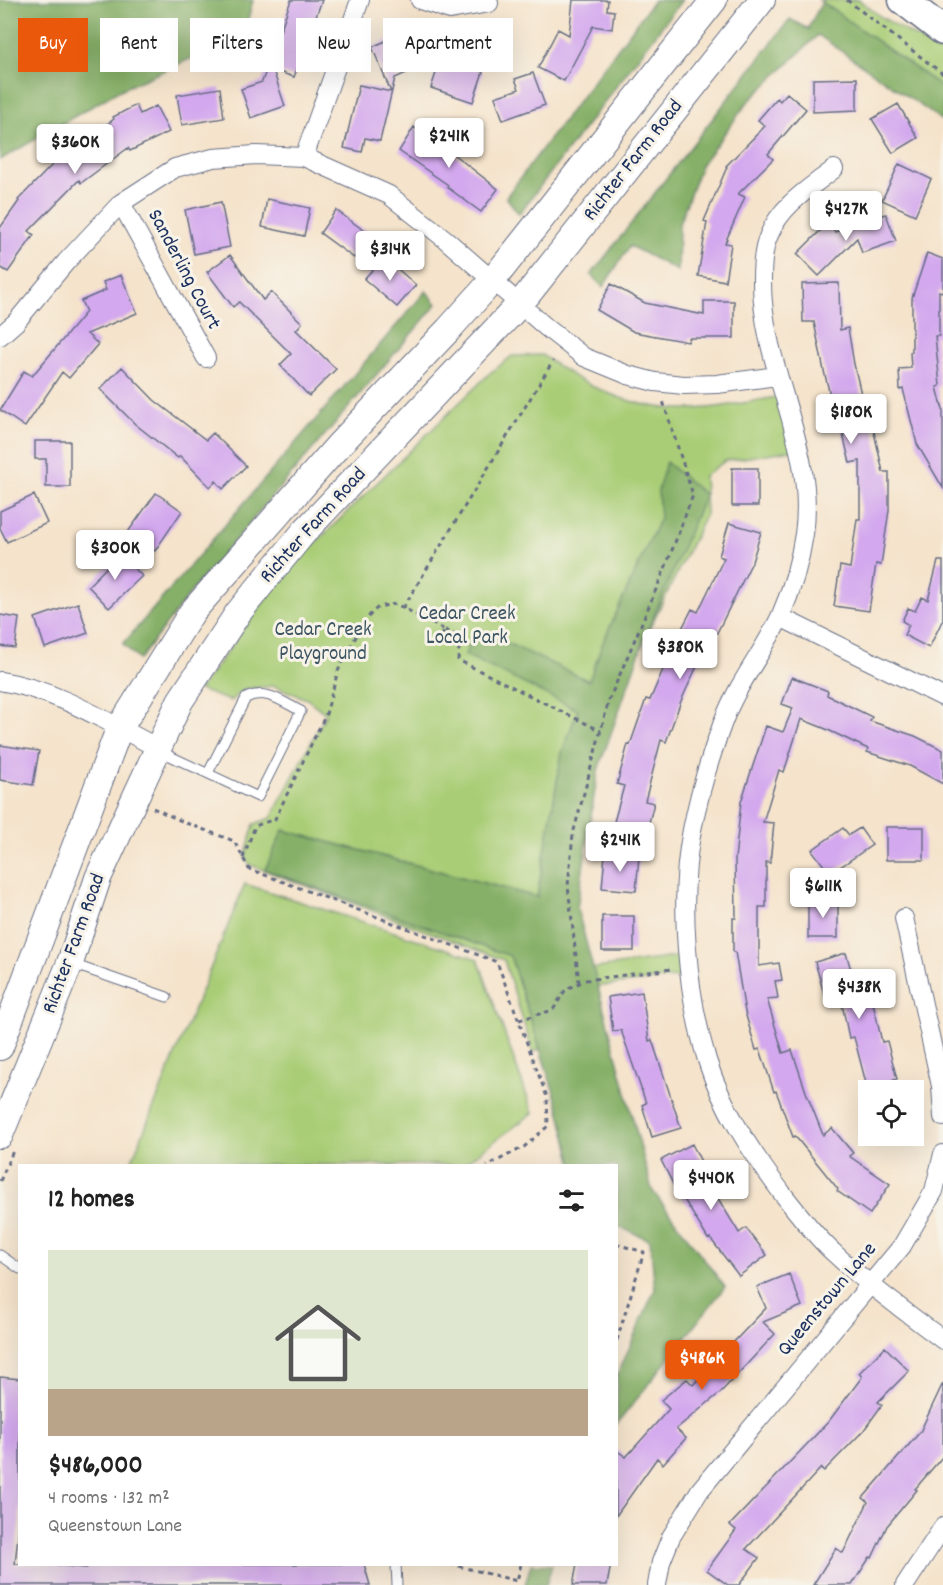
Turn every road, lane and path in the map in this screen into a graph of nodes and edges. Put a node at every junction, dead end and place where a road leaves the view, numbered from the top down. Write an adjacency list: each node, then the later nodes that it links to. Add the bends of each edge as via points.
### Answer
1 (360, 0): 10 (street)
2 (420, 0): 7 (street, via 450,10)
3 (714, 0): 13 (main road, Richter Farm Road)
4 (762, 0): 14 (main road, Richter Farm Road)
5 (847, 0): 9 (path)
6 (903, 0): 8 (main road)
7 (489, 3)
8 (943, 31)
9 (943, 74)
10 (304, 157): 12 (street, via 213,158 175,168); 13 (street, via 388,195)
11 (834, 170): 18 (street, via 793,201 769,235 762,266 762,295)
12 (121, 203): 15 (street); 16 (street, Sanderling Court)
13 (492, 280): 14 (street); 26 (main road, Richter Farm Road, via 337,447 192,612)
14 (520, 304): 18 (street, via 584,357 628,375 684,385); 28 (main road, Richter Farm Road, via 304,532 238,613 180,701)
15 (0, 336)
16 (206, 358)
17 (553, 361): 20 (path)
18 (777, 376): 21 (street, via 804,476 805,507 797,567)
19 (663, 401): 27 (path, via 693,495 609,700)
20 (403, 608): 22 (path); 31 (path, via 396,604 378,607 364,621 338,671 326,714 275,819 255,826)
21 (780, 617): 25 (street); 34 (street, via 724,718 706,775 691,833 686,889)
22 (445, 630): 23 (path); 27 (path, via 460,636 458,660)
23 (442, 635)
24 (0, 681): 26 (street, via 75,705)
25 (943, 697)
26 (119, 729): 28 (street); 38 (main road, Richter Farm Road)
27 (601, 731): 35 (path, via 573,834 568,886)
28 (158, 748): 29 (lane); 33 (main road, Richter Farm Road, via 98,878)
29 (208, 773): 29 (lane, via 246,698 266,694 301,711 258,797)
30 (146, 805): 31 (path, via 234,841)
31 (243, 858): 37 (path, via 249,869 497,962)
32 (904, 918): 39 (street, via 941,1086)
33 (70, 963): 36 (lane); 40 (main road, Richter Farm Road)
34 (689, 967): 35 (path); 47 (street, via 707,1061 756,1159 800,1216)
35 (579, 983): 37 (path, via 566,989 553,1010)
36 (167, 997)
37 (519, 1020): 42 (path, via 547,1097 548,1126 524,1147)
38 (0, 1047)
39 (943, 1117)
40 (7, 1142): 43 (path)
41 (943, 1154): 47 (street, Queenstown Lane, via 934,1191 902,1246)
42 (491, 1164)
43 (0, 1181)
44 (618, 1245): 48 (path, via 644,1252)
45 (0, 1255): 46 (lane)
46 (18, 1268)
47 (870, 1284): 49 (street); 55 (street, Queenstown Lane, via 700,1490 671,1537)
48 (618, 1336)
49 (943, 1340)
50 (943, 1527): 56 (street)
51 (396, 1566): 54 (lane)
52 (458, 1566): 53 (path, via 517,1581)
53 (521, 1566)
54 (397, 1585)
55 (657, 1585)
56 (905, 1585)

